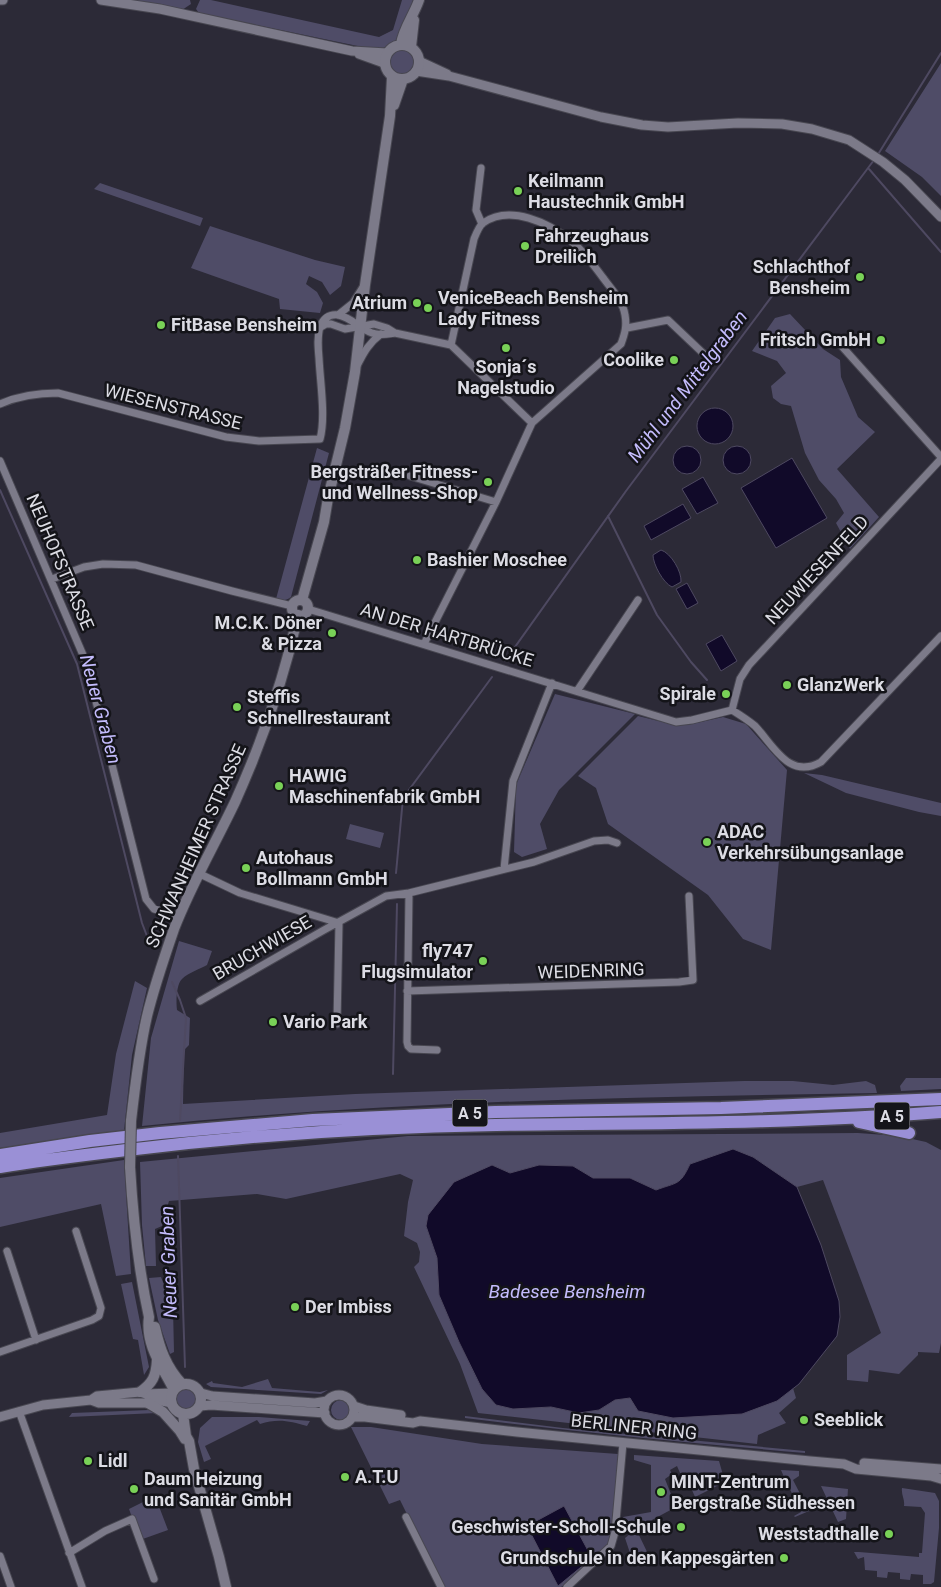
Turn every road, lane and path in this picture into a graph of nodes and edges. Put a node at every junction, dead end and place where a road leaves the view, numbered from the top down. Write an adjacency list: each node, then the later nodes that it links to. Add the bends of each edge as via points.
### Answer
1 (101, 0): 6 (street, via 160,9)
2 (419, 0): 3 (main road)
3 (414, 14): 4 (main road); 5 (main road)
4 (401, 44): 5 (main road); 7 (main road)
5 (411, 47): 9 (main road)
6 (352, 51): 7 (street); 8 (street)
7 (386, 53): 8 (main road)
8 (384, 63): 10 (main road, via 388,73)
9 (418, 66): 10 (main road, via 408,78); 12 (street, via 618,121 668,127 782,124 812,129 849,140 867,151 905,180)
10 (398, 78): 14 (main road)
11 (481, 168): 13 (street, via 476,210)
12 (941, 217)
13 (482, 224): 18 (street, via 496,217 521,216 538,221 572,241 621,303); 22 (street, via 474,239)
14 (365, 285): 15 (street, via 353,303); 16 (main road)
15 (338, 315): 16 (street); 17 (street, via 326,318)
16 (360, 326): 17 (street, via 345,329 326,324); 19 (street, via 374,324); 20 (street); 24 (main road)
17 (320, 328): 25 (street, WIESENSTRASSE, via 320,439 259,441 226,438 58,393 41,393)
18 (627, 328): 23 (street, via 668,320); 26 (street, via 621,344)
19 (395, 333): 20 (street); 22 (street)
20 (381, 334): 24 (street, via 366,348)
21 (838, 342): 27 (street)
22 (451, 345): 26 (street)
23 (708, 359)
24 (355, 372): 33 (main road)
25 (0, 404)
26 (532, 423): 30 (street)
27 (941, 458): 40 (street, NEUWIESENFELD, via 749,665 740,678)
28 (0, 461): 31 (street, NEUHOFSTRASSE)
29 (410, 476): 30 (street)
30 (496, 502): 37 (street)
31 (52, 580): 34 (street, via 84,567 136,565); 46 (street, NEUHOFSTRASSE, via 86,662 146,899 154,909)
32 (638, 600): 39 (street)
33 (305, 604): 34 (main road, via 296,601); 35 (main road, via 304,615); 37 (street, AN DER HARTBRÜCKE)
34 (292, 606): 35 (main road)
35 (298, 615): 43 (main road, SCHWANHEIMER STRASSE, via 277,693 258,747)
36 (941, 636): 40 (street, via 832,751 811,767 791,765 783,760 753,724)
37 (424, 644): 38 (street, AN DER HARTBRÜCKE)
38 (552, 683): 39 (street, AN DER HARTBRÜCKE); 42 (street, via 513,781)
39 (577, 691): 40 (street, AN DER HARTBRÜCKE, via 676,722)
40 (732, 710)
41 (617, 843): 42 (street, via 594,841)
42 (504, 869): 44 (street)
43 (200, 874): 46 (main road, SCHWANHEIMER STRASSE); 47 (street, via 240,893)
44 (409, 893): 47 (street, BRUCHWIESE, via 386,896); 48 (street)
45 (689, 896): 48 (street, WEIDENRING, via 693,980)
46 (180, 916): 60 (main road, SCHWANHEIMER STRASSE, bridge, via 147,1017 131,1121 133,1222)
47 (339, 922): 49 (street, BRUCHWIESE); 50 (street)
48 (407, 991): 51 (street, via 408,1046 411,1049)
49 (200, 1001)
50 (337, 1024)
51 (437, 1050)
52 (941, 1099): 56 (highway, A 5, via 313,1120 160,1132)
53 (941, 1112): 54 (highway, A 5)
54 (844, 1119): 55 (highway); 57 (highway, A 5, via 494,1125 311,1133 158,1146)
55 (909, 1133)
56 (0, 1155)
57 (0, 1167)
58 (76, 1231): 61 (street, via 101,1312 92,1320)
59 (6, 1251): 61 (street)
60 (149, 1317): 63 (main road, via 148,1326); 65 (main road, via 164,1360 175,1377)
61 (36, 1340): 62 (street)
62 (0, 1352)
63 (157, 1360): 64 (main road, via 150,1384); 65 (main road)
64 (140, 1392): 65 (street, BERLINER RING); 67 (street, BERLINER RING, via 97,1396)
65 (175, 1392): 66 (main road, BERLINER RING, via 193,1385); 69 (street, BERLINER RING, via 162,1401); 72 (main road, via 178,1411)
66 (201, 1393): 68 (street, BERLINER RING, via 315,1403); 72 (main road, via 202,1400)
67 (91, 1400): 69 (street, BERLINER RING, via 99,1403); 71 (street, BERLINER RING)
68 (327, 1401): 70 (street, BERLINER RING, via 341,1395 351,1400); 73 (street)
69 (148, 1403): 78 (main road, via 163,1412)
70 (354, 1406): 75 (street); 76 (street, BERLINER RING, via 414,1417)
71 (19, 1411): 74 (street, BERLINER RING); 84 (street)
72 (192, 1411): 73 (street, BERLINER RING, via 212,1405); 78 (main road)
73 (325, 1413): 75 (street, BERLINER RING, via 336,1425 346,1424)
74 (0, 1417)
75 (353, 1417): 76 (street, BERLINER RING)
76 (420, 1421): 77 (street, BERLINER RING)
77 (623, 1443): 79 (street, BERLINER RING); 91 (street, via 611,1546)
78 (189, 1444): 89 (main road)
79 (844, 1464): 80 (street, BERLINER RING); 82 (street, BERLINER RING)
80 (941, 1469)
81 (941, 1473): 82 (street, BERLINER RING)
82 (941, 1479)
83 (406, 1517): 90 (street)
84 (69, 1553): 86 (street, via 132,1519); 88 (street)
85 (0, 1556): 87 (street)
86 (154, 1579)
87 (11, 1587)
88 (82, 1587)
89 (226, 1587)
90 (441, 1587)
91 (568, 1587)

